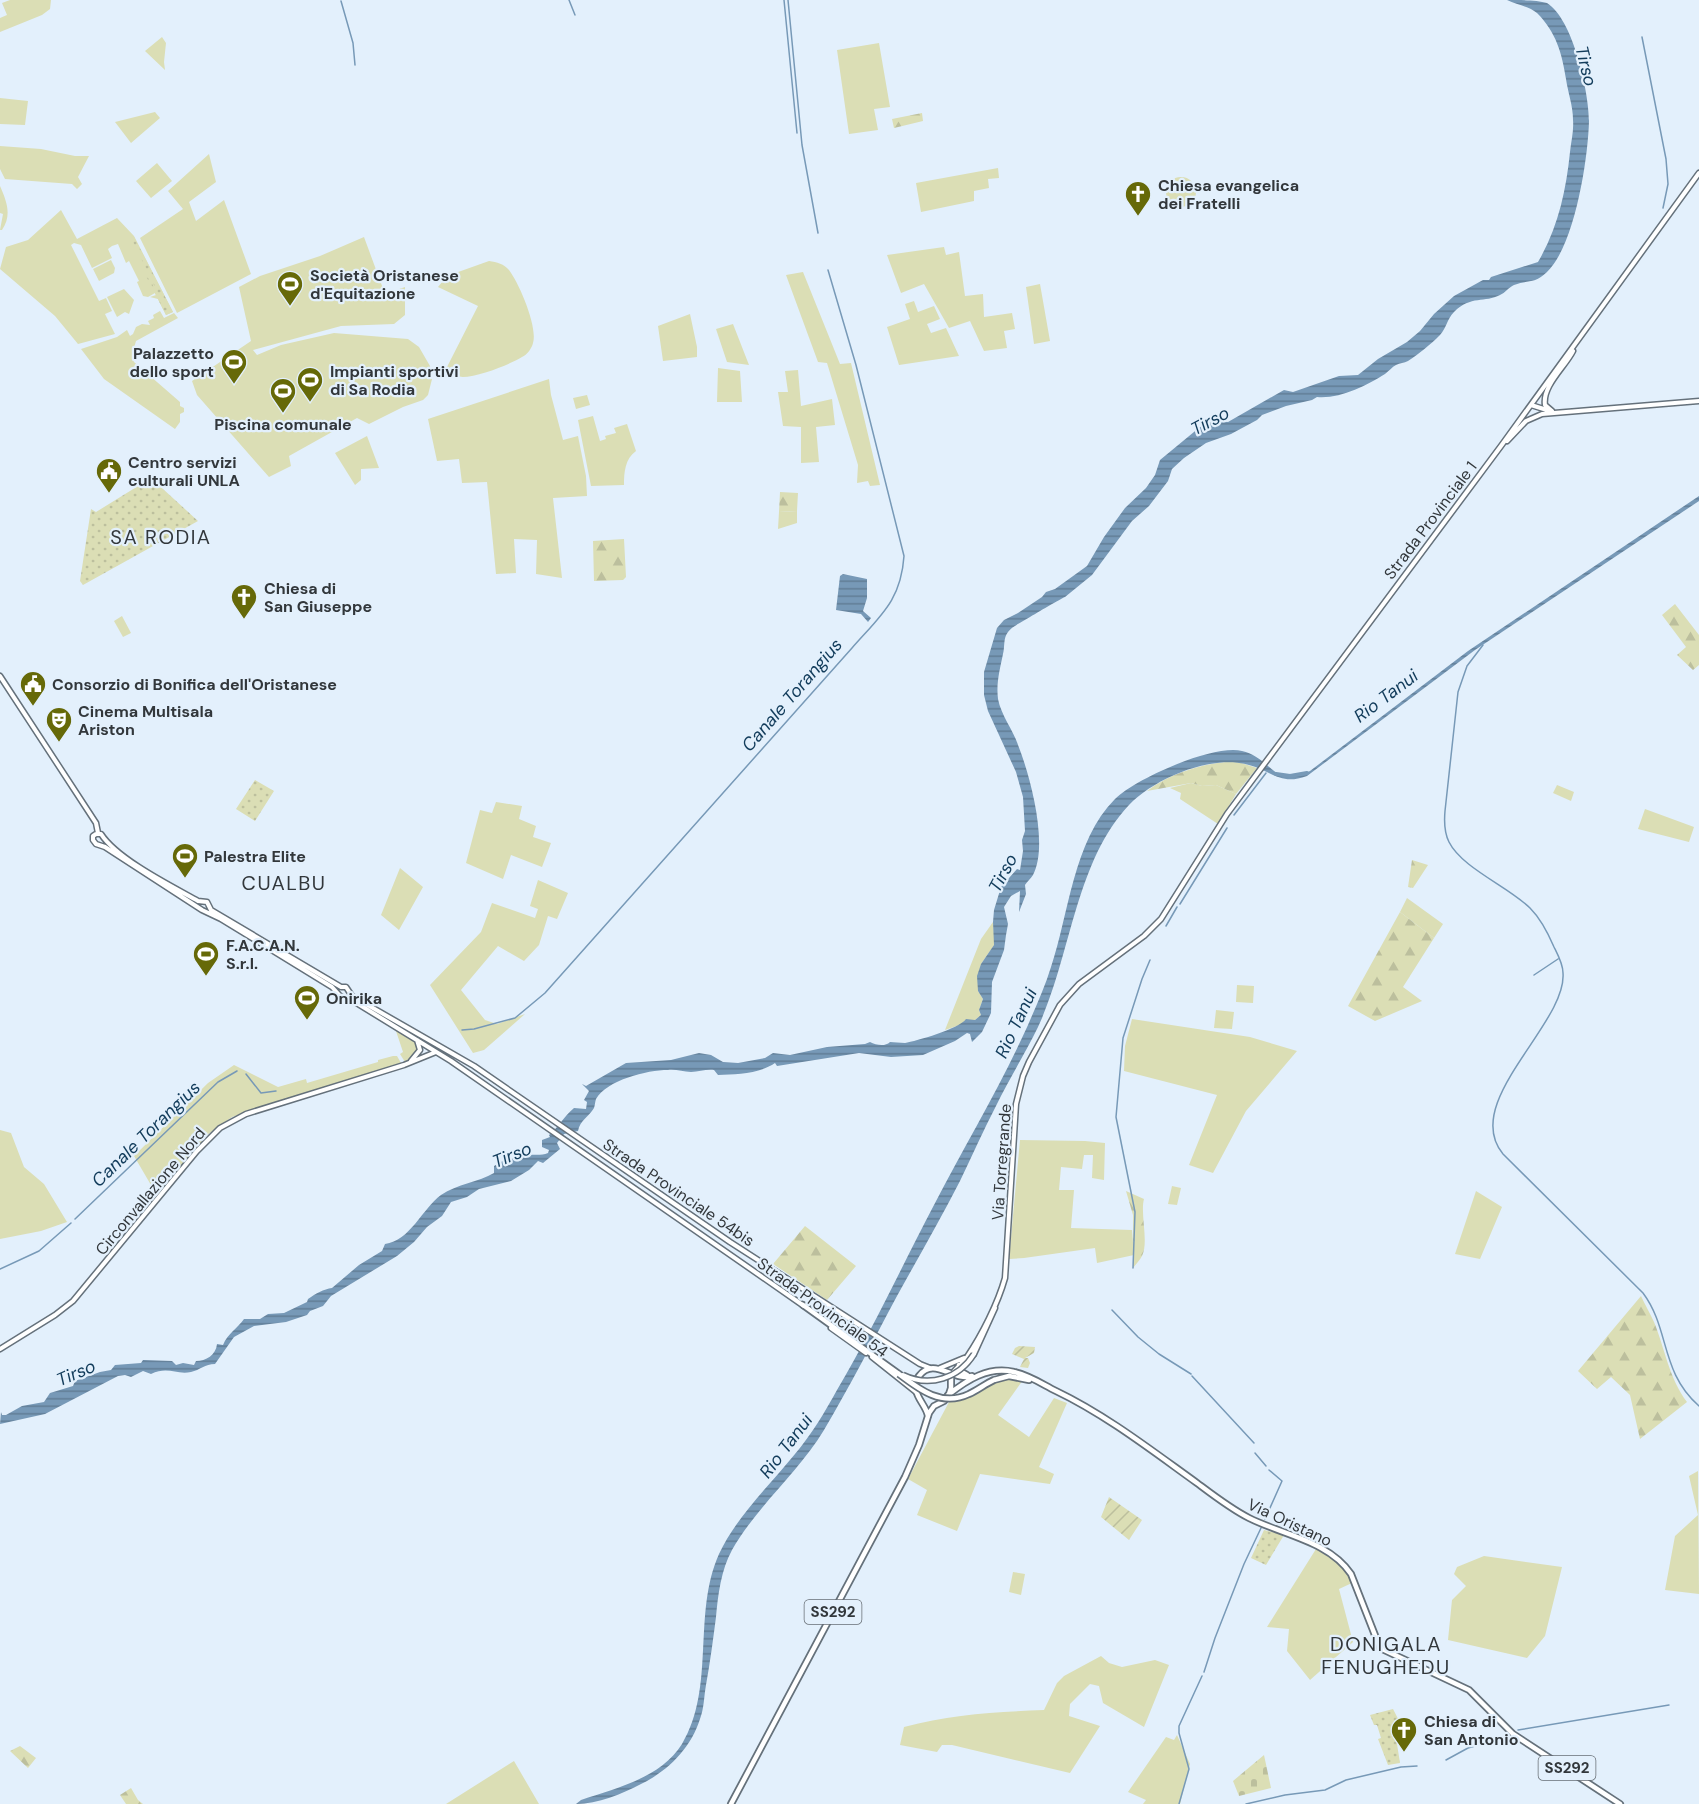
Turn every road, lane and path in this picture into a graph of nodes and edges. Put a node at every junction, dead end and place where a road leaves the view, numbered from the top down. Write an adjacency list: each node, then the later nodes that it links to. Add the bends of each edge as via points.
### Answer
1 (1699, 173): 2 (main road, Strada Provinciale 1)
2 (1576, 344): 4 (main road, Strada Provinciale 1); 5 (main road, via 1545,395 1545,405)
3 (1699, 401): 6 (main road)
4 (1531, 405): 5 (main road); 7 (main road); 8 (main road, Strada Provinciale 1)
5 (1552, 411): 6 (main road)
6 (1570, 411): 7 (main road)
7 (1542, 414): 8 (main road, via 1526,421)
8 (1501, 446): 13 (main road, Strada Provinciale 1, via 1227,814)
9 (0, 676): 10 (main road, via 96,823)
10 (98, 833): 11 (main road); 12 (main road, via 93,839)
11 (103, 838): 12 (main road); 14 (main road)
12 (99, 844): 14 (main road)
13 (1184, 884): 24 (main road, Via Torregrande, via 1153,928 1068,995 1029,1062 1016,1104 1006,1273)
14 (201, 905): 15 (main road); 15 (main road, via 207,903)
15 (207, 909): 16 (main road)
16 (339, 989): 17 (main road, via 340,996); 17 (main road, via 347,988)
17 (346, 995): 18 (main road)
18 (415, 1036): 19 (main road, Strada Provinciale 54); 20 (main road, via 420,1050); 26 (main road, Strada Provinciale 54bis, via 492,1078 712,1230)
19 (436, 1052): 20 (main road, Circonvallazione Nord); 21 (main road, Strada Provinciale 54)
20 (409, 1063): 23 (main road, Circonvallazione Nord, via 246,1114 220,1128 73,1301)
21 (803, 1305): 22 (main road)
22 (849, 1338): 28 (main road); 32 (main road, Strada Provinciale 54)
23 (0, 1348)
24 (972, 1354): 25 (main road); 27 (main road); 28 (main road, bridge, via 960,1371 943,1378 919,1381)
25 (960, 1365): 29 (main road); 30 (main road, via 962,1373)
26 (930, 1368): 27 (main road); 32 (main road, via 917,1379)
27 (940, 1368): 29 (main road, SS292)
28 (900, 1374): 31 (main road, bridge, via 924,1392 942,1398 965,1396 1009,1376)
29 (951, 1375): 30 (main road, Via Oristano / SS292); 33 (main road)
30 (974, 1376): 31 (main road, Via Oristano / SS292, via 1007,1371); 33 (main road, Via Oristano / SS292)
31 (1034, 1380): 38 (main road, Via Oristano / SS292, via 1094,1411 1249,1518 1336,1557 1351,1574 1380,1648 1463,1686 1513,1734)
32 (916, 1392): 34 (main road)
33 (948, 1395): 35 (main road, SS292)
34 (920, 1398): 35 (main road); 36 (main road)
35 (936, 1404): 36 (main road, SS292)
36 (928, 1416): 37 (main road, SS292, via 905,1477)
37 (731, 1804)
38 (1620, 1804)

